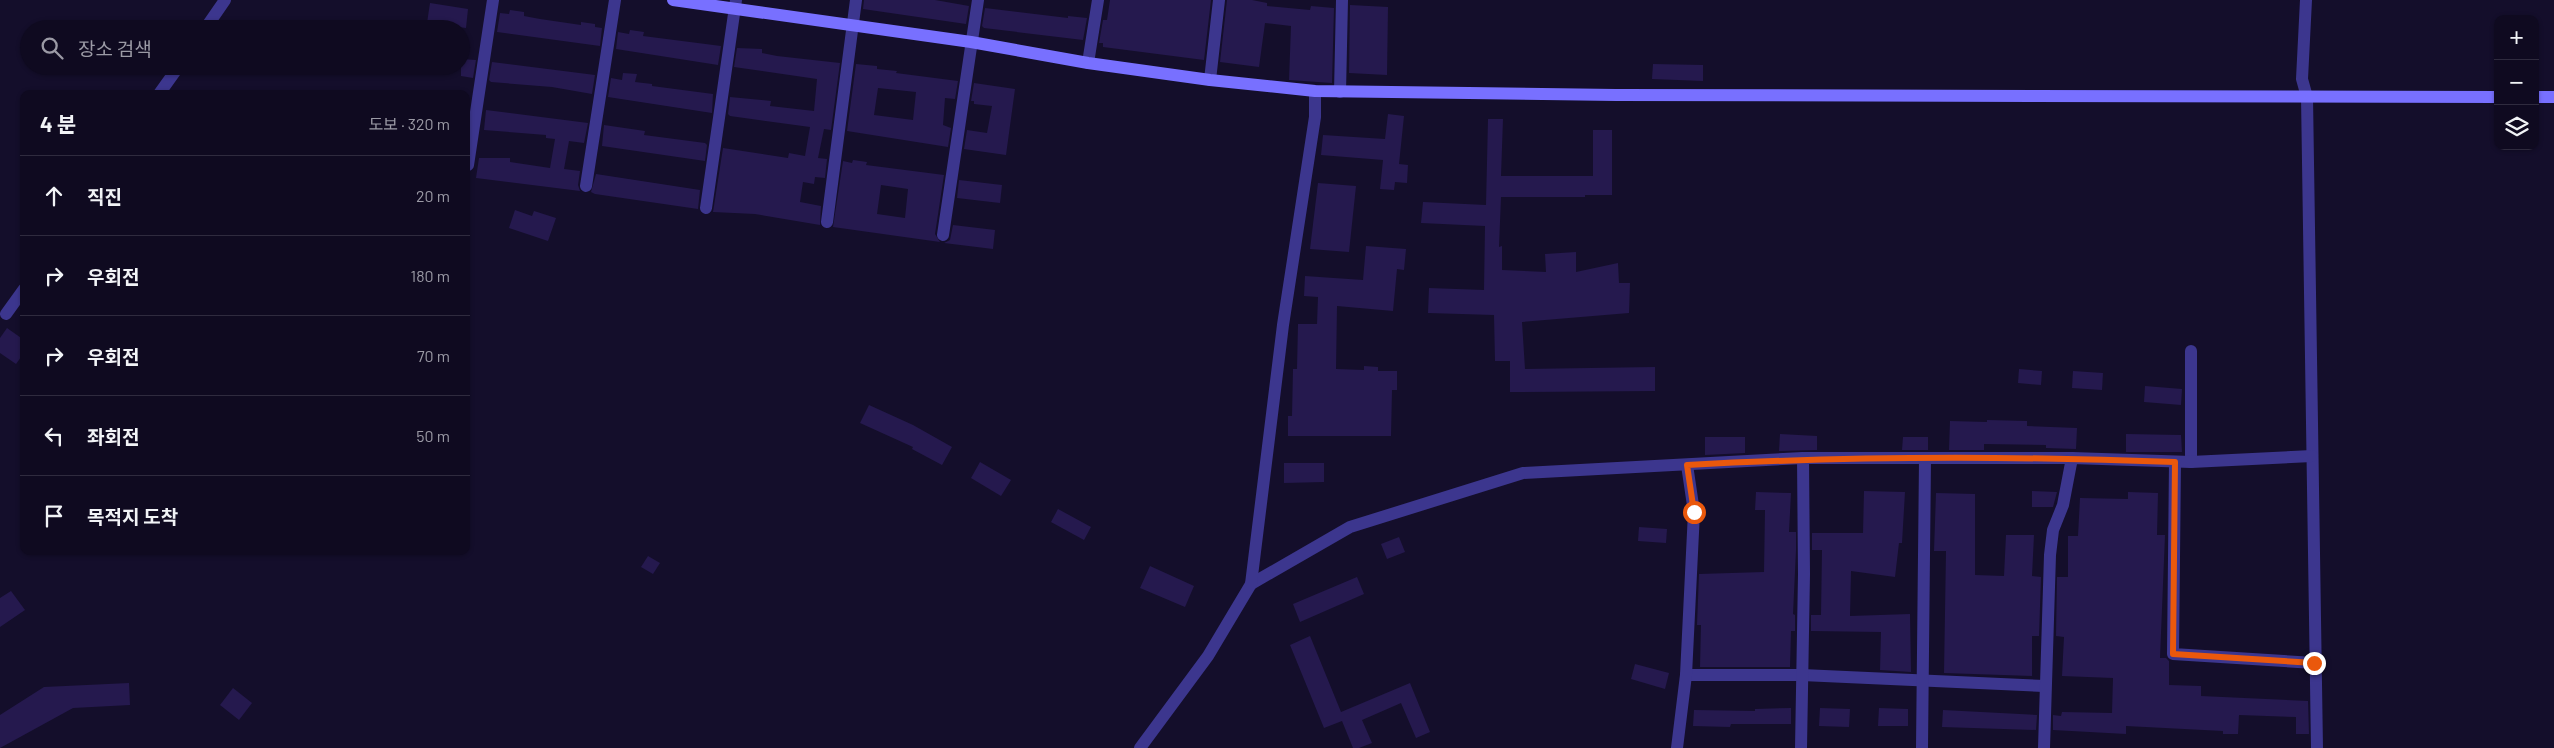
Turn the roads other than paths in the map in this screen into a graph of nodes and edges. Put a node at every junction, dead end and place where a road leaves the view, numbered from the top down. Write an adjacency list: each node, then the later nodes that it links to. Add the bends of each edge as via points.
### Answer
1 (225, 0): 12 (street)
2 (493, 0): 25 (street)
3 (615, 0): 26 (street)
4 (674, 0): 11 (street)
5 (856, 0): 13 (street)
6 (978, 0): 14 (street)
7 (1098, 0): 15 (street)
8 (1219, 0): 17 (street)
9 (1342, 0): 20 (street)
10 (2306, 0): 21 (street, via 2302,79)
11 (735, 4): 13 (street); 27 (street)
12 (211, 20)
13 (853, 25): 14 (street); 28 (street)
14 (971, 42): 15 (street); 29 (street)
15 (1088, 63): 17 (street)
16 (173, 75): 18 (street)
17 (1210, 80): 19 (street)
18 (163, 90)
19 (1315, 91): 20 (street); 40 (street, via 1315,117 1283,325)
20 (1340, 92): 21 (street)
21 (2307, 97): 22 (street); 33 (street)
22 (2494, 97)
23 (2539, 97): 24 (street)
24 (2554, 97)
25 (470, 152)
26 (586, 186)
27 (706, 208)
28 (827, 222)
29 (943, 235)
30 (20, 294): 31 (street)
31 (6, 314)
32 (2191, 351): 38 (street)
33 (2312, 456): 38 (street); 41 (street)
34 (1803, 458): 36 (street); 39 (street); 43 (street)
35 (2072, 458): 36 (street); 37 (street); 45 (street, via 2063,506 2053,530)
36 (1925, 459): 44 (street)
37 (2175, 462): 38 (street); 41 (street, via 2173,654)
38 (2191, 462)
39 (1687, 465): 40 (street, via 1523,472 1350,527); 42 (street, via 1694,512)
40 (1251, 584): 46 (street, via 1208,656)
41 (2314, 663): 51 (street)
42 (1686, 675): 43 (street); 47 (street)
43 (1802, 675): 44 (street); 48 (street)
44 (1923, 679): 45 (street); 49 (street)
45 (2044, 686): 50 (street)
46 (1140, 748)
47 (1677, 748)
48 (1800, 748)
49 (1922, 748)
50 (2044, 748)
51 (2317, 748)

